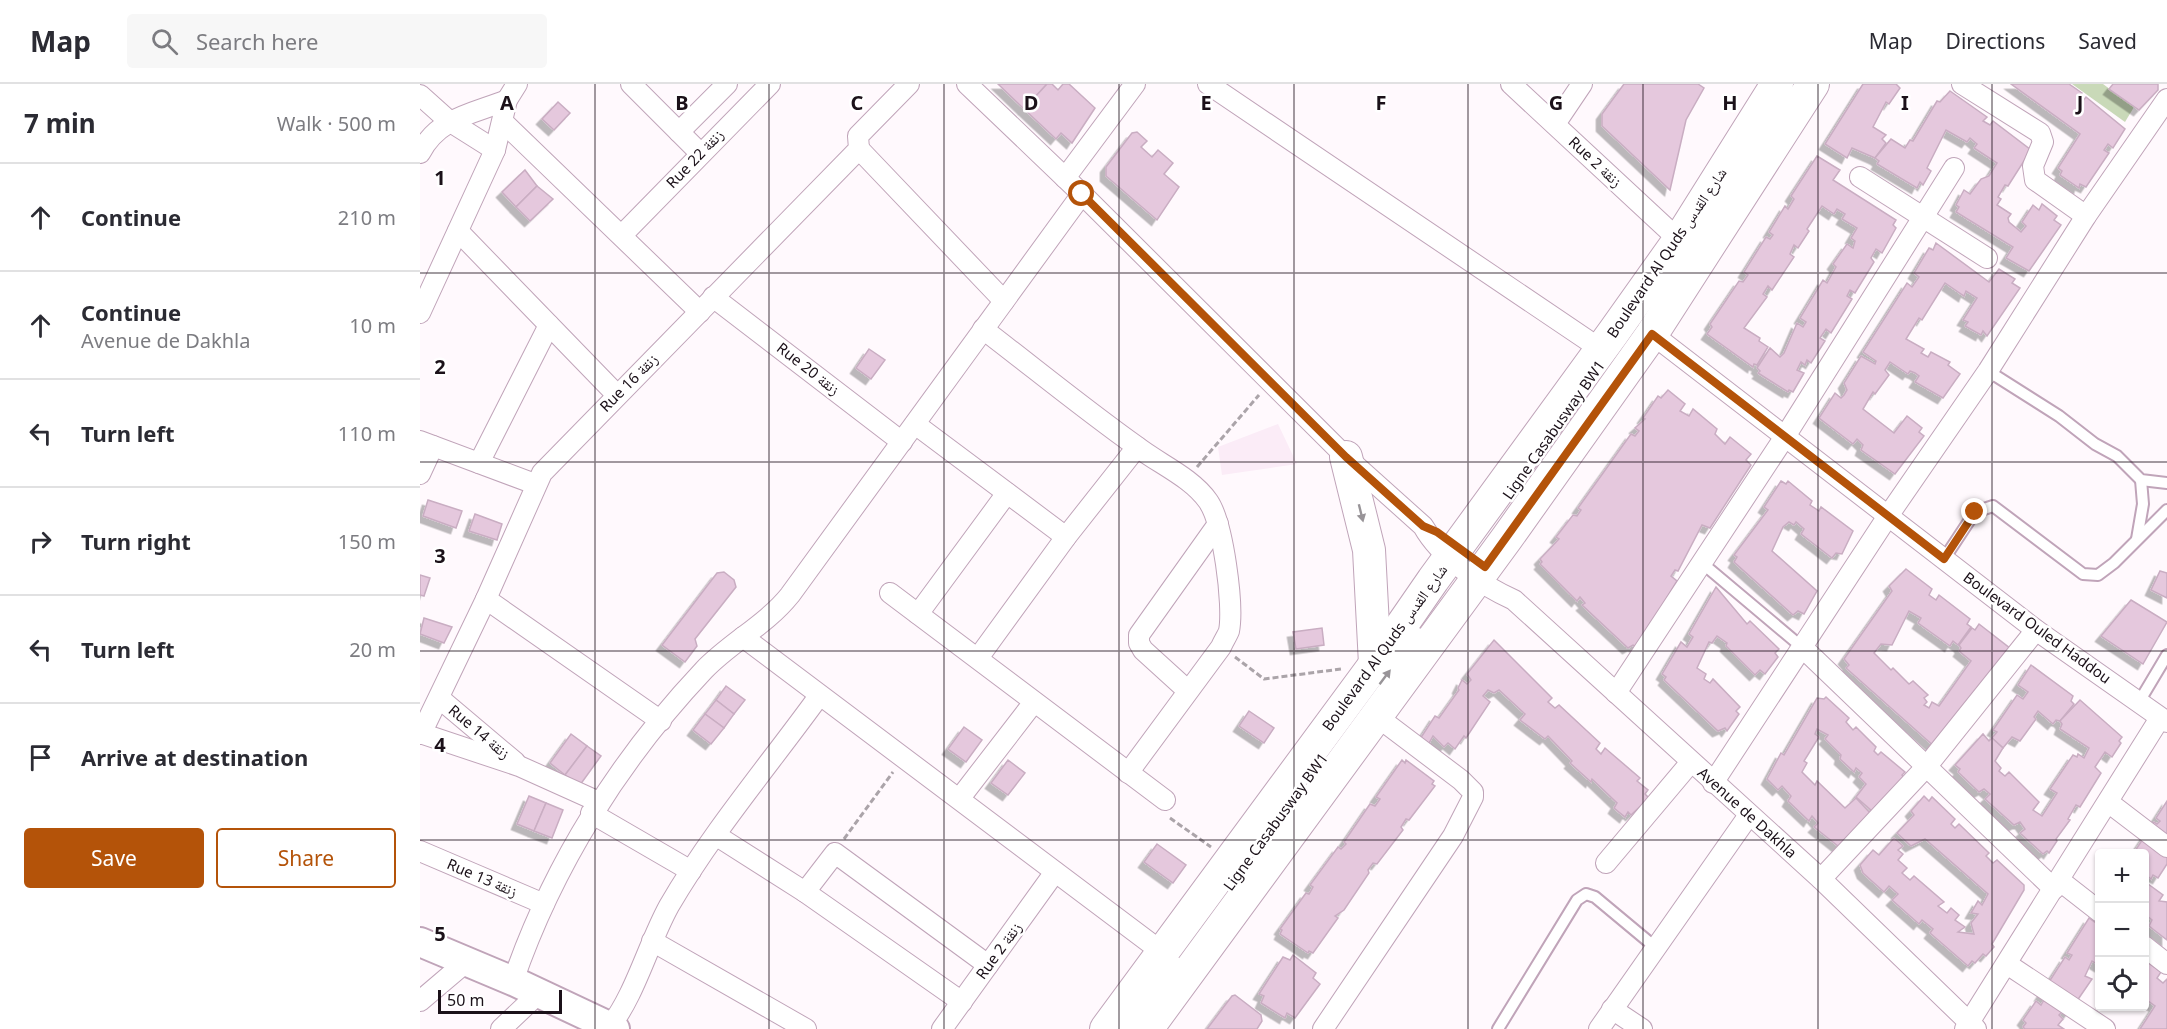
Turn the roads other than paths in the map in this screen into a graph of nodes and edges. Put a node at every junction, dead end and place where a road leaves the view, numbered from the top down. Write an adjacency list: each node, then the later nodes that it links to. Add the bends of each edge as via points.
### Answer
1 (631, 84): 20 (street)
2 (727, 84): 20 (street, Rue 22 زنقة)
3 (770, 84): 24 (street, Rue 22 زنقة)
4 (909, 84): 21 (street, Rue 16 زنقة, via 858,136)
5 (967, 84): 27 (street, Avenue de Dakhla)
6 (1135, 84): 27 (street)
7 (1208, 84): 42 (street)
8 (1511, 84): 19 (street, Rue 2 زنقة)
9 (1582, 84): 19 (street)
10 (1778, 84): 33 (main road, Boulevard Al Quds شارع القدس)
11 (1787, 84): 63 (lane, Ligne Casabusway BW1, via 1643,305 1488,523)
12 (1813, 84): 41 (main road, Boulevard Al Quds شارع القدس)
13 (1962, 84): 29 (street, via 2040,133 2043,142 2032,166 2036,180)
14 (512, 92): 17 (street); 18 (street)
15 (420, 95): 17 (street)
16 (2167, 99): 29 (street)
17 (449, 121): 22 (street); 23 (street, via 430,136)
18 (504, 122): 22 (street); 32 (street)
19 (1555, 124): 33 (street, Rue 2 زنقة)
20 (679, 132): 24 (street)
21 (859, 149): 35 (street, Rue 16 زنقة); 36 (street)
22 (495, 150): 31 (street)
23 (420, 153)
24 (700, 153): 32 (street, Rue 22 زنقة)
25 (1954, 168): 30 (street)
26 (1860, 177): 30 (street)
27 (1065, 178): 28 (street, Avenue de Dakhla)
28 (1082, 194): 36 (street); 50 (street, Avenue de Dakhla)
29 (2086, 216): 43 (street)
30 (1923, 217): 34 (street); 46 (street)
31 (458, 231): 38 (street); 39 (street)
32 (622, 235): 37 (street)
33 (1679, 240): 42 (main road, Boulevard Al Quds شارع القدس)
34 (1987, 258)
35 (713, 297): 37 (street, Rue 16 زنقة); 47 (street, Rue 20 زنقة)
36 (1004, 301): 40 (street)
37 (700, 312): 44 (street, Rue 16 زنقة)
38 (420, 313)
39 (549, 325): 44 (street); 51 (street)
40 (983, 329): 45 (street); 49 (street)
41 (1652, 334): 46 (street, Boulevard Ouled Haddou); 63 (main road, Boulevard Al Quds شارع القدس)
42 (1602, 350): 63 (main road, Boulevard Al Quds شارع القدس)
43 (1988, 371): 53 (lane, via 2117,456); 58 (street)
44 (617, 395): 55 (street, Rue 16 زنقة, via 557,455)
45 (915, 424): 47 (street); 56 (street)
46 (1786, 435): 58 (street, Boulevard Ouled Haddou); 64 (street)
47 (902, 442): 70 (street, via 790,595)
48 (426, 444): 51 (street); 52 (street)
49 (1137, 447): 59 (street, via 1186,480 1210,504); 60 (street)
50 (1346, 457): 63 (street, Avenue de Dakhla); 74 (main road, one-way to 74, via 1369,550)
51 (479, 463): 55 (street)
52 (420, 474)
53 (2141, 480): 54 (lane); 61 (lane, via 2143,504)
54 (2167, 483)
55 (535, 484): 66 (street, Rue 16 زنقة)
56 (1007, 493): 60 (street); 67 (street)
57 (2167, 510): 61 (lane)
58 (1888, 516): 62 (street, Boulevard Ouled Haddou); 71 (street)
59 (1218, 524): 75 (street, via 1230,608 1228,632); 75 (street, via 1139,635 1143,650)
60 (1066, 537): 73 (street)
61 (2137, 541): 62 (lane, via 2098,575 2083,574 1993,506 1975,512)
62 (1944, 559): 69 (street, Boulevard Ouled Haddou)
63 (1466, 563): 74 (main road, Boulevard Al Quds شارع القدس); 74 (main road, Boulevard Al Quds شارع القدس); 76 (street, Avenue de Dakhla, via 1504,584 1514,600); 124 (lane, Ligne Casabusway BW1)
64 (1702, 563): 71 (lane); 76 (street)
65 (890, 593): 67 (street)
66 (486, 599): 78 (street, Rue 16 زنقة); 82 (street)
67 (918, 614): 73 (street)
68 (1427, 621): 74 (lane, one-way to 68)
69 (2036, 630): 80 (street, Boulevard Ouled Haddou); 86 (street)
70 (743, 637): 77 (street); 82 (street, via 710,664)
71 (1803, 648): 86 (street); 88 (street)
72 (2167, 655): 80 (lane)
73 (978, 658): 79 (street)
74 (1376, 688): 109 (main road, Boulevard Al Quds شارع القدس, via 1229,861); 126 (main road, Boulevard Al Quds شارع القدس); 127 (street, via 1473,792 1473,797 1453,836)
75 (1187, 690): 87 (street)
76 (1616, 693): 84 (street, Avenue de Dakhla)
77 (819, 696): 89 (street); 94 (street)
78 (439, 698): 83 (street, Rue 16 زنقة); 85 (street, Rue 14 زنقة)
79 (1034, 702): 87 (street); 89 (street)
80 (2139, 702): 81 (street, Boulevard Ouled Haddou)
81 (2164, 720): 91 (street)
82 (661, 721): 92 (street)
83 (420, 734): 85 (street, Rue 14 زنقة)
84 (1691, 762): 88 (street, Avenue de Dakhla); 97 (street)
85 (519, 766): 92 (street, Rue 14 زنقة)
86 (1927, 766): 100 (street); 101 (street)
87 (1128, 773): 90 (street)
88 (1713, 783): 93 (street, Avenue de Dakhla)
89 (960, 798): 99 (street)
90 (1165, 800)
91 (2108, 802): 95 (street); 101 (street)
92 (595, 807): 98 (street, Rue 14 زنقة); 103 (street)
93 (1749, 815): 100 (street, Avenue de Dakhla); 107 (street)
94 (717, 836): 98 (street); 102 (street)
95 (2167, 847)
96 (420, 851): 103 (street, Rue 13 زنقة)
97 (1606, 863)
98 (691, 871): 105 (street)
99 (1055, 872): 109 (street); 113 (street, Rue 2 زنقة)
100 (1821, 879): 118 (street, Avenue de Dakhla)
101 (2056, 885): 104 (street); 111 (street)
102 (806, 892): 113 (street, via 835,853); 116 (street)
103 (544, 904): 114 (street)
104 (2095, 909)
105 (652, 941): 119 (street); 121 (street)
106 (420, 942): 110 (street)
107 (1655, 947): 117 (street); 128 (lane, via 1586,894 1577,900)
108 (2149, 949): 112 (street)
109 (1172, 952): 123 (main road, Boulevard Al Quds شارع القدس); 125 (lane)
110 (466, 962): 114 (street); 115 (street)
111 (2007, 964): 118 (street); 131 (street)
112 (2167, 964)
113 (988, 965): 116 (street, Rue 2 زنقة)
114 (526, 987): 119 (street); 120 (street)
115 (420, 1001)
116 (962, 1002): 122 (street, Rue 2 زنقة)
117 (1612, 1009): 129 (street); 130 (street)
118 (1970, 1027)
119 (611, 1028)
120 (501, 1029)
121 (806, 1029)
122 (942, 1029)
123 (1106, 1029)
124 (1118, 1029)
125 (1126, 1029)
126 (1147, 1029)
127 (1323, 1029)
128 (1498, 1029)
129 (1599, 1029)
130 (1642, 1029)
131 (2105, 1029)

